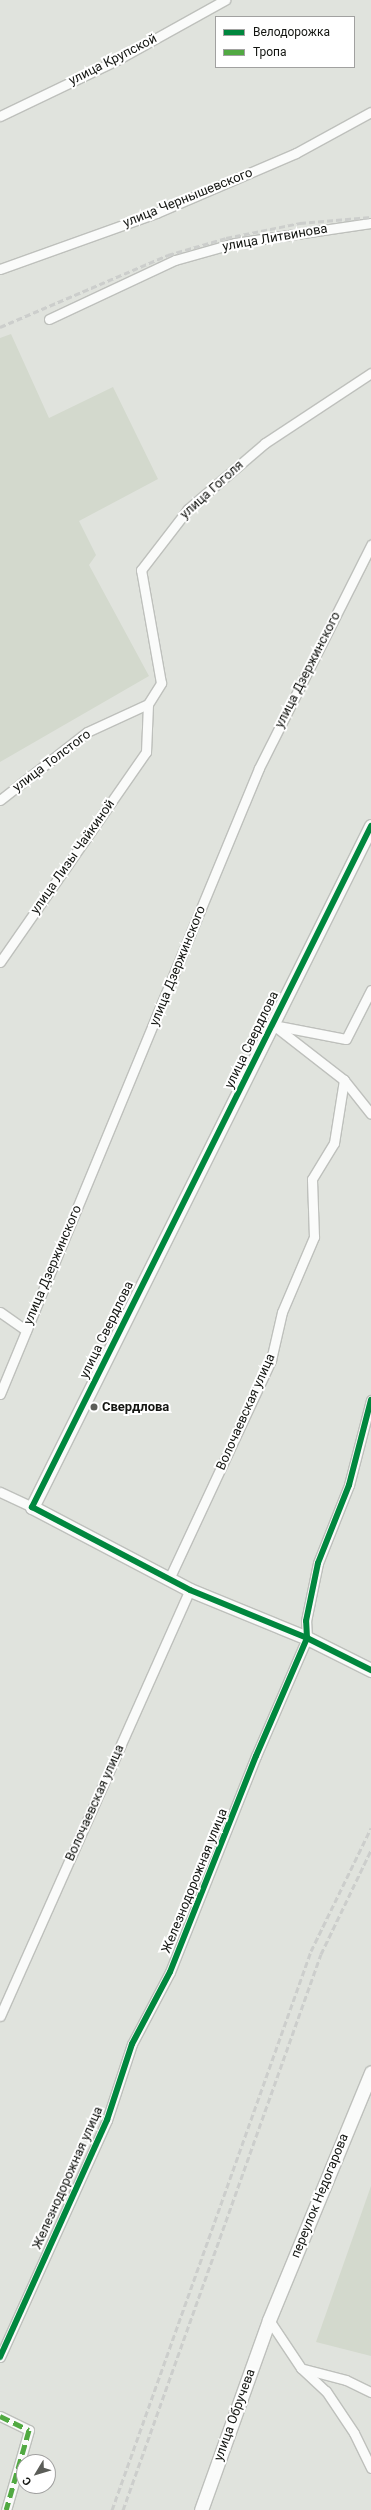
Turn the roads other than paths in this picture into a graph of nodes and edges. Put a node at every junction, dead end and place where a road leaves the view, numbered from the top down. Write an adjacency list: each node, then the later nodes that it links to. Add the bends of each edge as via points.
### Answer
1 (225, 0): 3 (street, улица Крупской, via 117,60)
2 (371, 112): 5 (street, улица Чернышевского, via 296,152 156,213)
3 (0, 116)
4 (371, 223): 6 (street, улица Литвинова, via 235,243 175,260)
5 (0, 269)
6 (49, 319)
7 (371, 373): 9 (street, улица Гоголя, via 265,443 188,509 141,570 161,683)
8 (371, 545): 18 (street, улица Дзержинского, via 259,768)
9 (148, 704): 10 (street, улица Толстого, via 87,732); 12 (street, улица Лизы Чайкиной, via 146,752)
10 (0, 800)
11 (371, 826): 14 (street, улица Свердлова)
12 (0, 962)
13 (371, 990): 14 (street, via 346,1038)
14 (272, 1024): 15 (street); 22 (street, улица Свердлова)
15 (344, 1080): 16 (street); 23 (street, Волочаевская улица, via 334,1143 312,1179 314,1237 282,1312 272,1360)
16 (371, 1114)
17 (0, 1312): 18 (street)
18 (26, 1330): 19 (street, улица Дзержинского)
19 (0, 1394)
20 (371, 1400): 25 (street, Железнодорожная улица, via 349,1485 318,1563 306,1621)
21 (0, 1492): 22 (street)
22 (32, 1507): 23 (street)
23 (169, 1579): 24 (street)
24 (190, 1590): 25 (street); 27 (street, Волочаевская улица)
25 (306, 1638): 26 (street); 30 (street, Железнодорожная улица, via 170,1972 132,2044 107,2120)
26 (371, 1670)
27 (0, 2016)
28 (371, 2072): 29 (street, переулок Недогарова)
29 (269, 2320): 31 (street); 36 (street, улица Обручева)
30 (0, 2357)
31 (300, 2368): 32 (street, via 346,2380); 34 (street, via 326,2391 354,2432)
32 (371, 2392)
33 (0, 2416): 35 (street, via 29,2430)
34 (371, 2468)
35 (6, 2510)
36 (201, 2510)

